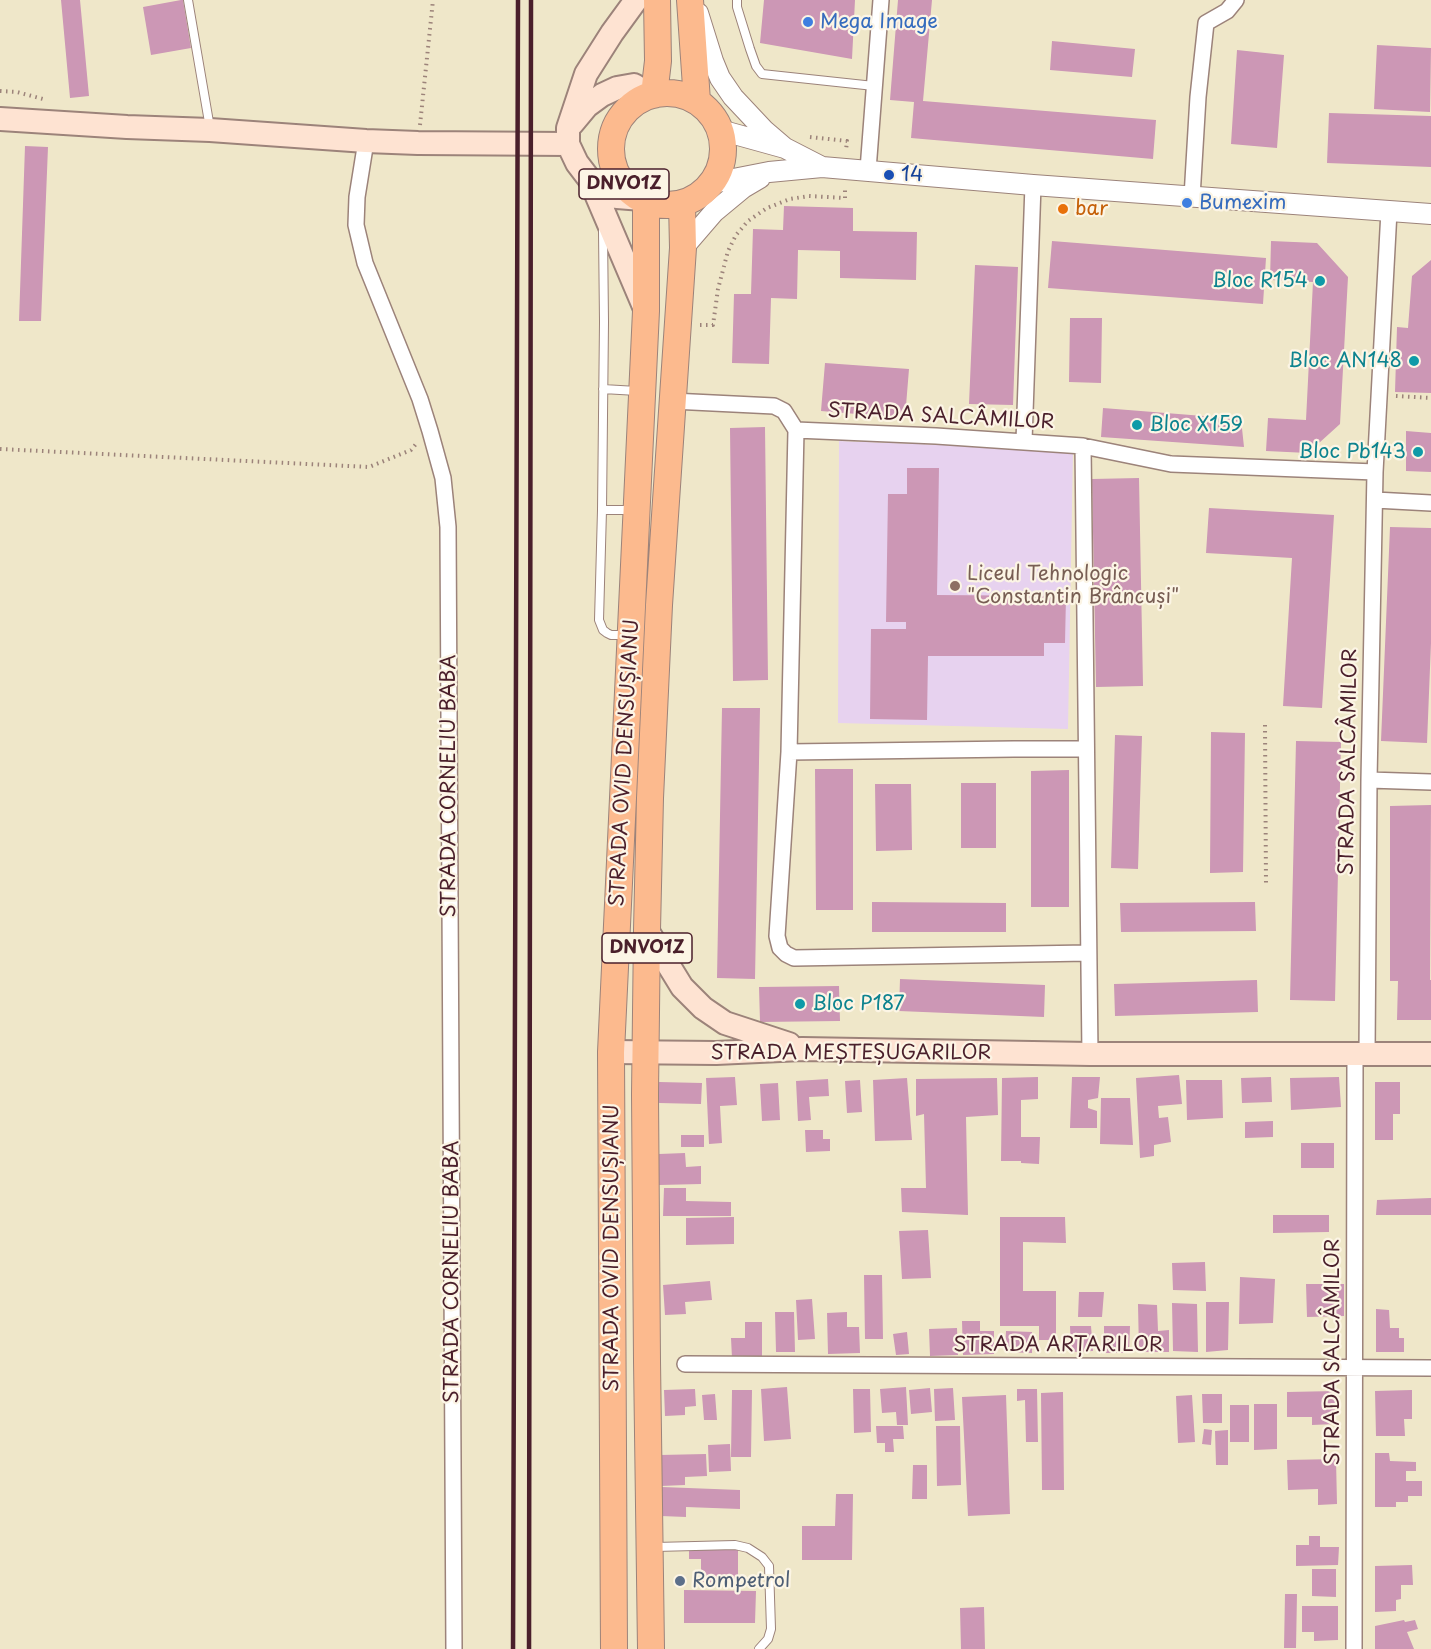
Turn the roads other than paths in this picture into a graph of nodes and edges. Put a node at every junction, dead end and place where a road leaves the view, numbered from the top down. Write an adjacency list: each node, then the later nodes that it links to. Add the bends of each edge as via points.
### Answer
1 (188, 0): 12 (lane)
2 (636, 0): 14 (main road, via 586,74)
3 (657, 0): 9 (main road, via 658,61)
4 (692, 0): 10 (main road); 16 (street, via 720,78 745,112)
5 (737, 0): 8 (lane, via 750,49 762,74)
6 (881, 0): 8 (street)
7 (1236, 0): 23 (street, via 1227,11 1206,23)
8 (874, 86): 18 (street)
9 (652, 95): 10 (main road, via 669,93); 14 (main road, via 634,85 602,95 587,106); 24 (main road, DNVO1Z, via 626,111 618,123 611,152 620,179)
10 (697, 101): 13 (main road, via 711,113)
11 (0, 119): 12 (main road)
12 (210, 130): 15 (main road)
13 (720, 130): 16 (street); 21 (main road, via 724,148)
14 (568, 136): 15 (main road, via 418,143); 20 (main road, via 577,163)
15 (366, 141): 59 (street, STRADA CORNELIU BABA, via 356,225 364,263 420,399 443,478 448,527)
16 (785, 148): 17 (street)
17 (822, 166): 18 (street); 19 (street)
18 (867, 170): 22 (street)
19 (769, 172): 21 (street); 29 (street, via 714,212)
20 (590, 180): 24 (main road, via 617,197); 26 (main road)
21 (712, 183): 25 (main road, DNVO1Z, via 699,196)
22 (1033, 185): 23 (street); 35 (street)
23 (1191, 197): 27 (street)
24 (644, 200): 25 (main road, DNVO1Z, via 664,205); 30 (main road, STRADA OVID DENSUȘIANU / DNVO1Z)
25 (682, 203): 29 (main road, STRADA OVID DENSUȘIANU / DNVO1Z)
26 (602, 208): 30 (main road); 31 (lane)
27 (1389, 211): 28 (street); 37 (street, STRADA SALCÂMILOR)
28 (1431, 214)
29 (683, 248): 33 (main road, STRADA OVID DENSUȘIANU / DNVO1Z)
30 (646, 311): 32 (main road, STRADA OVID DENSUȘIANU / DNVO1Z)
31 (603, 389): 32 (lane); 40 (lane)
32 (643, 392): 41 (main road, STRADA OVID DENSUȘIANU / DNVO1Z)
33 (672, 401): 34 (street, via 774,406 784,411); 47 (main road, STRADA OVID DENSUȘIANU / DNVO1Z, via 654,718)
34 (796, 430): 35 (street, STRADA SALCÂMILOR); 44 (street)
35 (1023, 441): 36 (street, STRADA SALCÂMILOR)
36 (1083, 446): 37 (street, STRADA SALCÂMILOR, via 1171,464); 43 (street)
37 (1375, 472): 38 (street, STRADA SALCÂMILOR)
38 (1375, 500): 39 (street); 45 (street, STRADA SALCÂMILOR)
39 (1431, 502)
40 (602, 510): 41 (lane); 42 (lane, via 600,625 611,635)
41 (637, 510): 42 (main road, STRADA OVID DENSUȘIANU / DNVO1Z)
42 (632, 635): 51 (main road, STRADA OVID DENSUȘIANU / DNVO1Z)
43 (1086, 749): 44 (street); 48 (street)
44 (789, 752): 48 (street, via 777,936 786,954 804,958)
45 (1370, 780): 46 (street); 53 (street, STRADA SALCÂMILOR)
46 (1431, 782)
47 (647, 930): 49 (main road, STRADA OVID DENSUȘIANU, via 682,987 703,1008 725,1023); 50 (main road, STRADA OVID DENSUȘIANU / DNVO1Z)
48 (1088, 953): 52 (street)
49 (802, 1049): 50 (main road, STRADA MEȘTEȘUGARILOR); 52 (main road, STRADA MEȘTEȘUGARILOR)
50 (646, 1052): 51 (main road, STRADA MEȘTEȘUGARILOR); 58 (main road, STRADA OVID DENSUȘIANU / DNVO1Z)
51 (611, 1053): 60 (main road, STRADA OVID DENSUȘIANU / DNVO1Z)
52 (1090, 1054): 53 (main road, STRADA MEȘTEȘUGARILOR)
53 (1361, 1054): 54 (main road, STRADA MEȘTEȘUGARILOR); 56 (street, STRADA SALCÂMILOR)
54 (1431, 1054)
55 (685, 1364): 56 (street, STRADA ARȚARILOR)
56 (1354, 1368): 57 (street, STRADA ARȚARILOR); 63 (street, STRADA SALCÂMILOR)
57 (1431, 1368)
58 (650, 1547): 61 (main road, STRADA OVID DENSUȘIANU / DNVO1Z); 62 (lane, via 735,1545 762,1557 769,1566 771,1629)
59 (454, 1649)
60 (614, 1649)
61 (651, 1649)
62 (759, 1649)
63 (1354, 1649)

